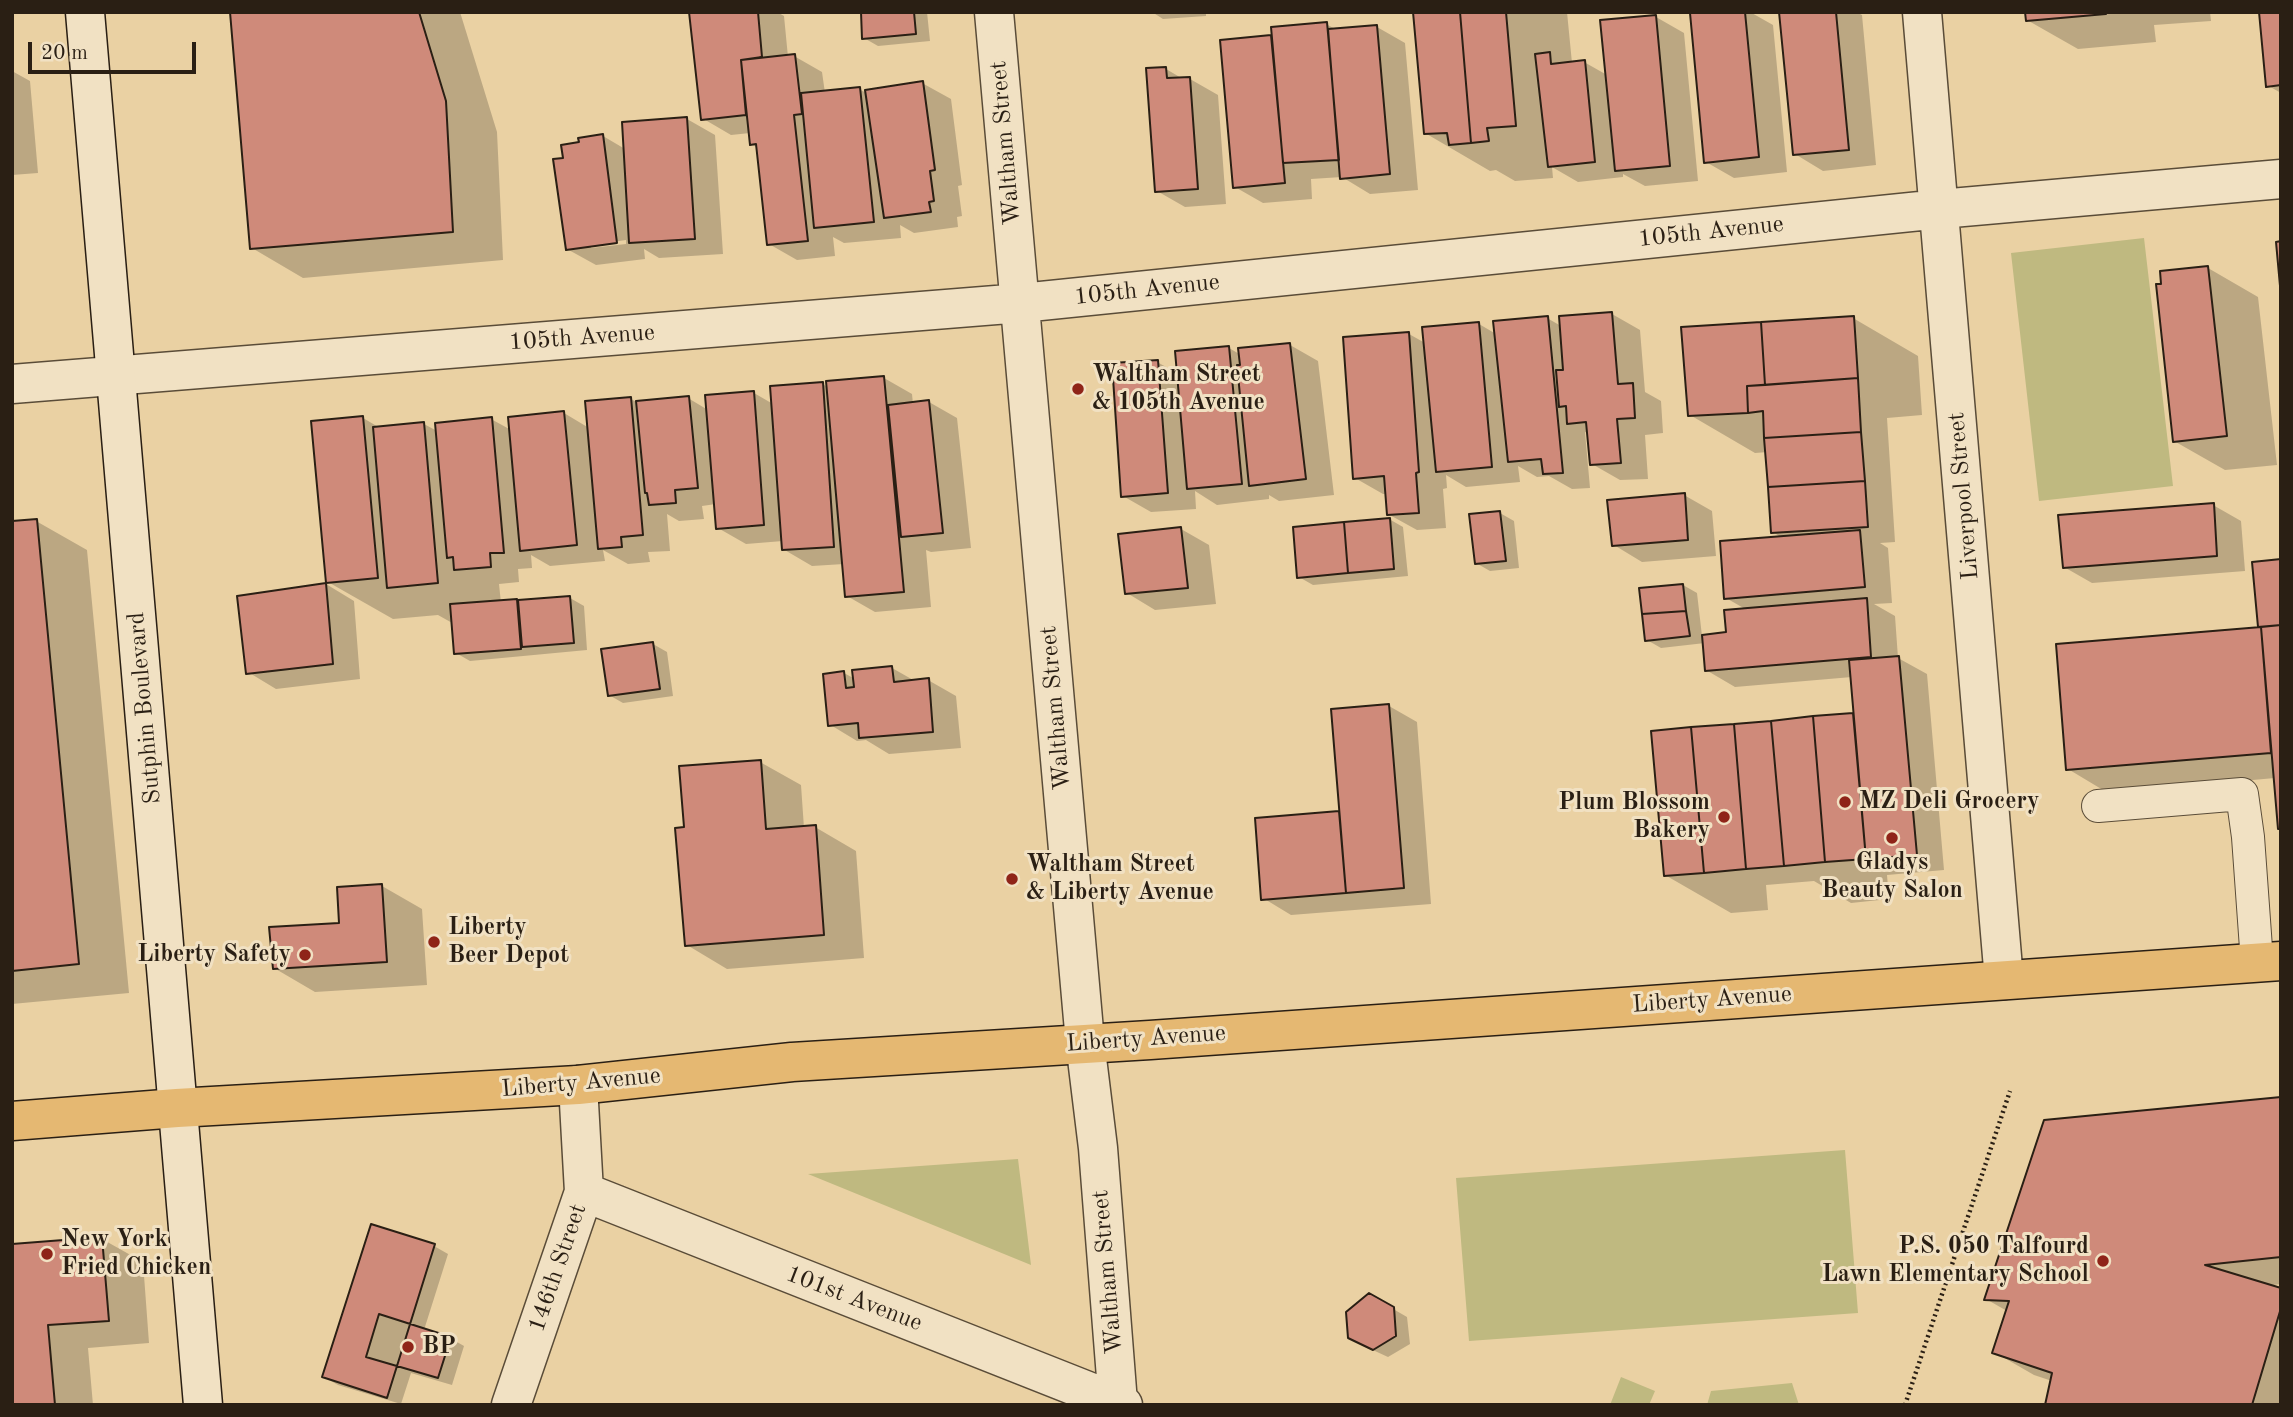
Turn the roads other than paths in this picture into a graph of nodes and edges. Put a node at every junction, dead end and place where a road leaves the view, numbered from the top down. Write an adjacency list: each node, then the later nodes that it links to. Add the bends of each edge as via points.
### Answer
1 (85, 12): 7 (street, Sutphin Boulevard)
2 (994, 12): 6 (street, Waltham Street)
3 (1922, 12): 5 (street, Liverpool Street)
4 (2281, 178): 5 (street, 105th Avenue)
5 (1940, 209): 6 (street, 105th Avenue); 11 (street, Liverpool Street)
6 (1021, 303): 7 (street, 105th Avenue); 12 (street, Waltham Street)
7 (116, 374): 8 (street, 105th Avenue); 14 (street, Sutphin Boulevard)
8 (12, 384)
9 (2098, 806): 10 (lane, via 2242,794)
10 (2269, 962): 11 (main road, Liberty Avenue)
11 (2004, 980): 12 (main road, Liberty Avenue)
12 (1086, 1042): 13 (main road, Liberty Avenue, via 792,1062); 17 (street, Waltham Street)
13 (578, 1085): 14 (main road, Liberty Avenue); 16 (street, 146th Street)
14 (177, 1108): 15 (main road, Liberty Avenue); 18 (street, Sutphin Boulevard)
15 (12, 1121)
16 (584, 1192): 17 (street, 101st Avenue); 19 (street, 146th Street)
17 (1121, 1404)
18 (203, 1405)
19 (510, 1405)

